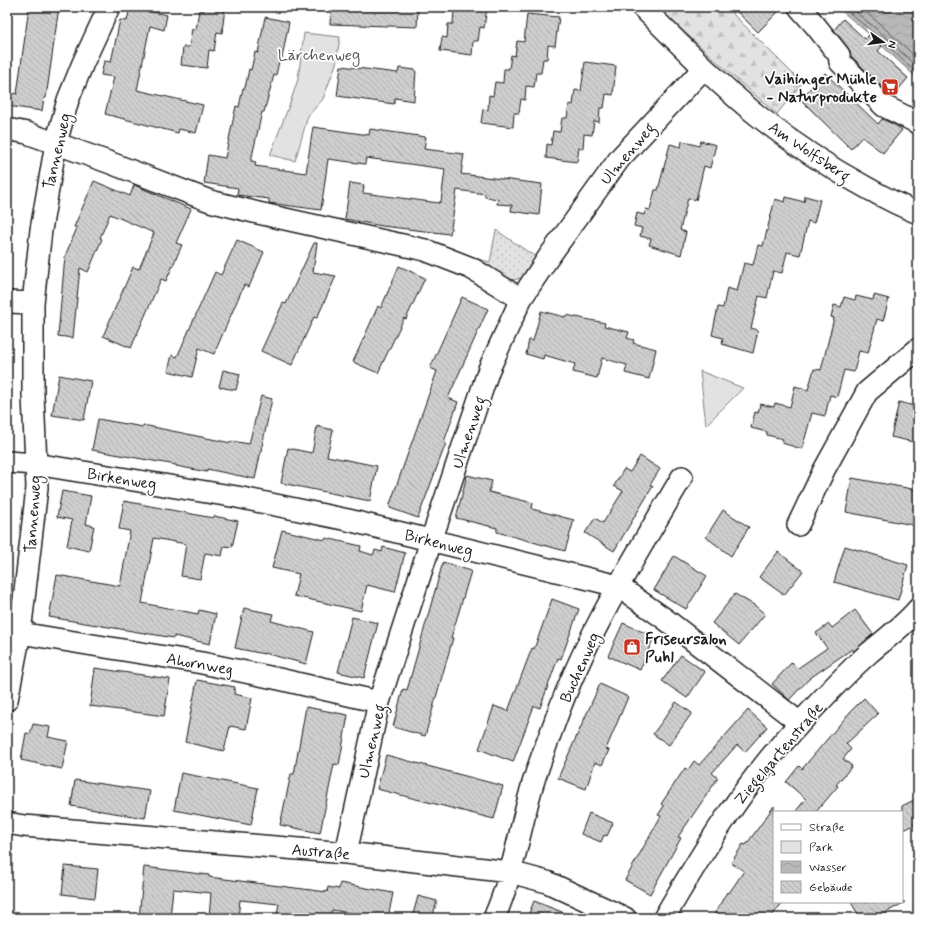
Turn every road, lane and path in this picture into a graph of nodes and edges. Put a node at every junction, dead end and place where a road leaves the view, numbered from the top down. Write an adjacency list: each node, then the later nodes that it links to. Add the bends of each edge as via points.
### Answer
1 (109, 7): 7 (street, Tannenweg, via 71,93)
2 (642, 7): 4 (street, Am Wolfsberg)
3 (799, 7): 5 (street, via 839,55 840,62 884,106)
4 (704, 68): 8 (street, Am Wolfsberg, via 757,114 813,156 904,208); 9 (street, Ulmenweg, via 620,158)
5 (918, 123)
6 (7, 129): 7 (street)
7 (56, 143): 9 (street, via 210,201 425,250 471,268); 11 (street, Tannenweg, via 40,230)
8 (918, 213)
9 (521, 299): 17 (street, Ulmenweg, via 489,369)
10 (7, 302): 11 (street)
11 (33, 303): 14 (street, Tannenweg)
12 (918, 349): 16 (street, via 867,392)
13 (7, 462): 14 (street, Birkenweg)
14 (35, 464): 17 (street, Birkenweg, via 237,497 348,520); 20 (street, Tannenweg, via 38,488)
15 (682, 477): 18 (street, Buchenweg)
16 (798, 524)
17 (431, 541): 18 (street, Birkenweg); 22 (street, Ulmenweg)
18 (618, 586): 23 (street, Birkenweg); 26 (street, Buchenweg, via 581,658 554,723 531,789)
19 (918, 609): 23 (street, Ziegelgartenstraße, via 868,653)
20 (20, 633): 21 (street, Tannenweg); 22 (street, Ahornweg, via 202,663)
21 (7, 700)
22 (379, 702): 25 (street, Ulmenweg)
23 (800, 723): 29 (street, Ziegelgartenstraße, via 734,804 706,845)
24 (7, 823): 25 (street, Austraße)
25 (346, 853): 26 (street, Austraße)
26 (510, 872): 27 (street, Buchenweg); 28 (street, Austraße, via 547,882)
27 (494, 918)
28 (625, 918)
29 (664, 918)

